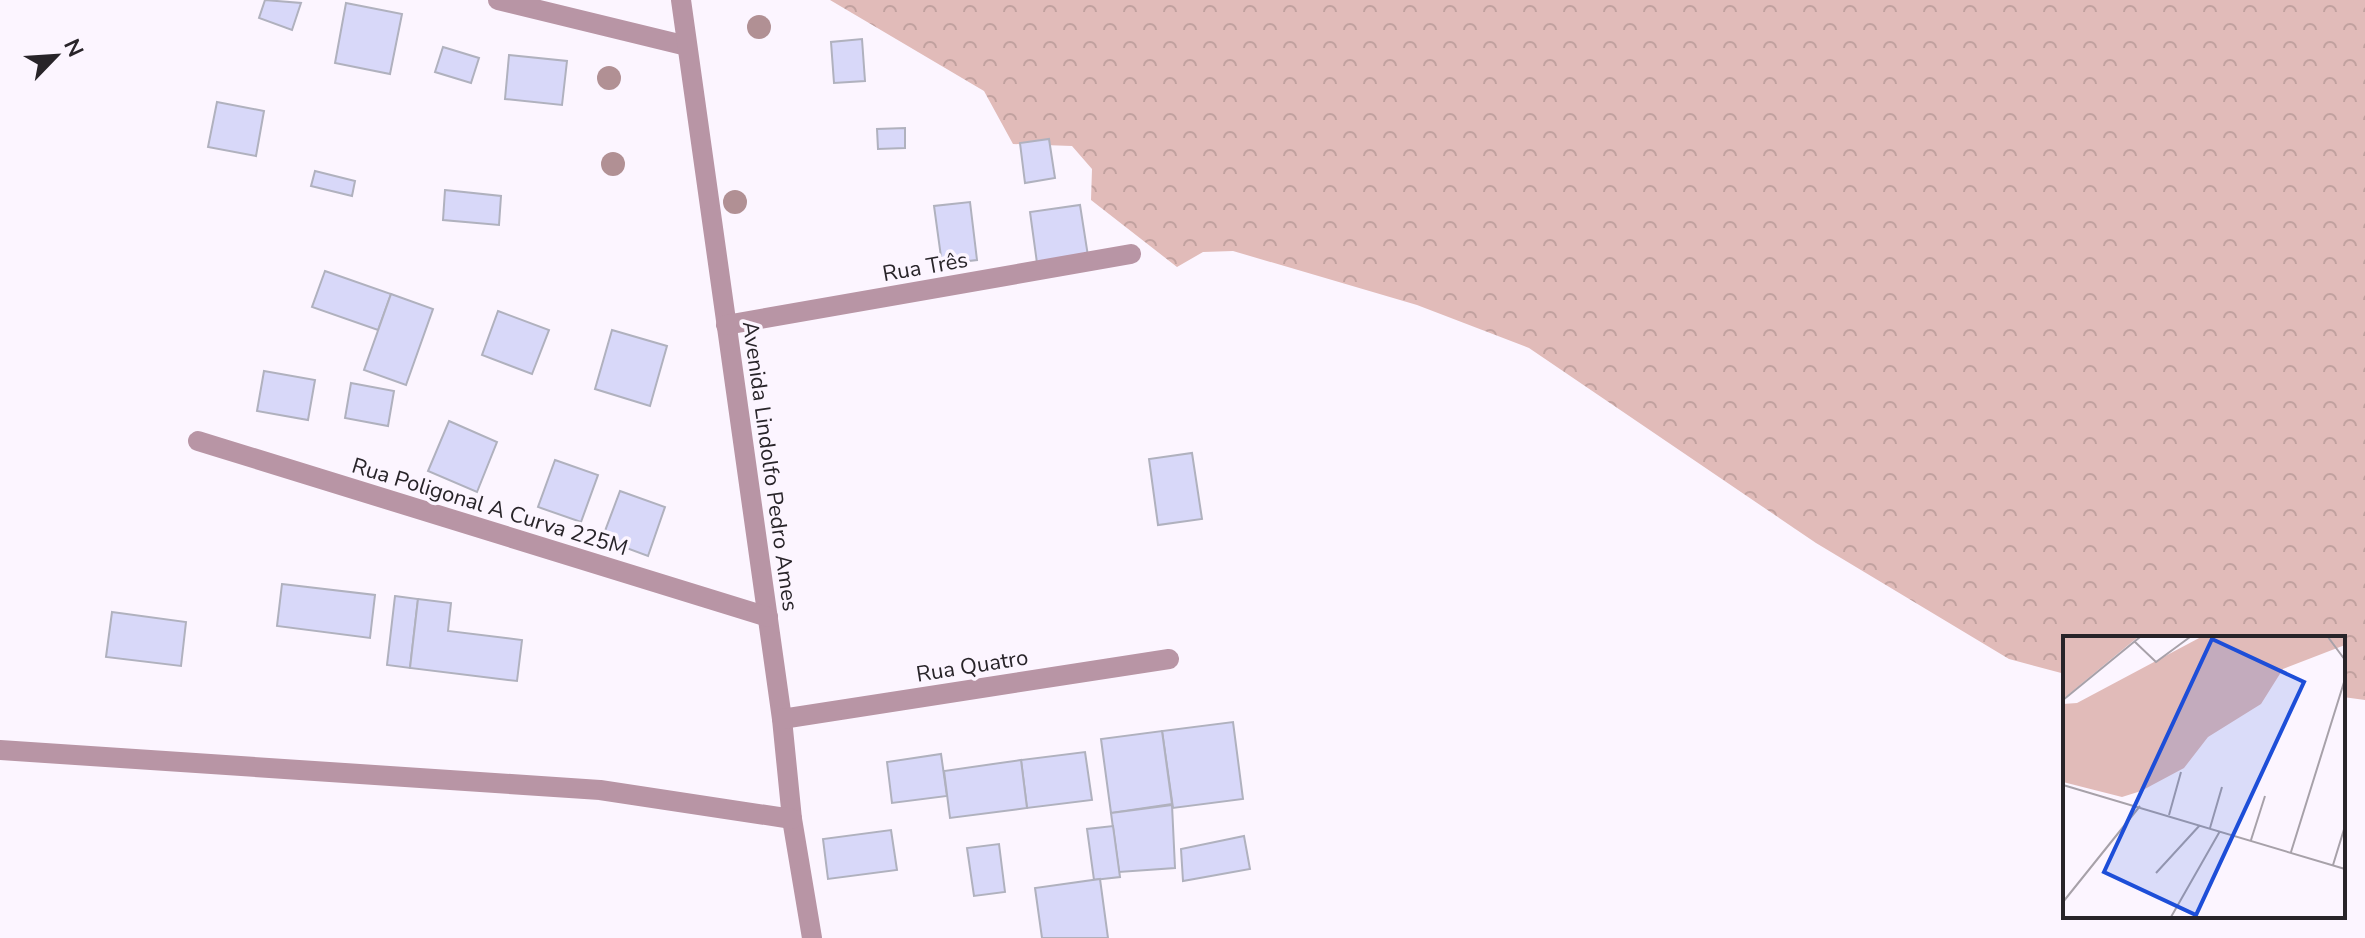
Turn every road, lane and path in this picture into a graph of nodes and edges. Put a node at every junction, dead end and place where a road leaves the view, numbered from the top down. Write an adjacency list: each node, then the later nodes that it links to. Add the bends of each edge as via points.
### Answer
1 (498, 0): 3 (street)
2 (681, 0): 3 (street, Avenida Lindolfo Pedro Ames)
3 (687, 46): 5 (street, Avenida Lindolfo Pedro Ames)
4 (1131, 254): 5 (street, Rua Três)
5 (726, 325): 7 (street, Avenida Lindolfo Pedro Ames)
6 (198, 441): 7 (street, Rua Poligonal A Curva 225M)
7 (768, 617): 9 (street, Avenida Lindolfo Pedro Ames)
8 (1169, 659): 9 (street, Rua Quatro)
9 (782, 719): 11 (street, Avenida Lindolfo Pedro Ames)
10 (0, 750): 11 (street, via 600,790)
11 (792, 819): 12 (street, Avenida Lindolfo Pedro Ames)
12 (812, 938)

